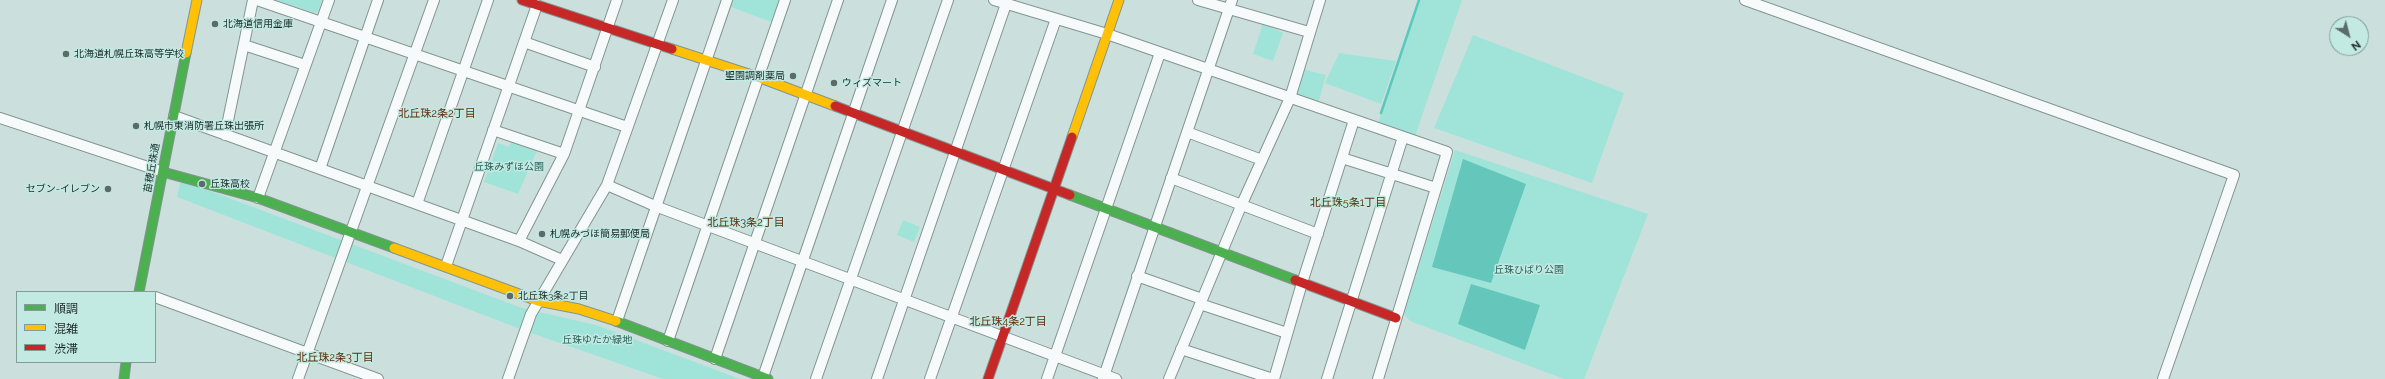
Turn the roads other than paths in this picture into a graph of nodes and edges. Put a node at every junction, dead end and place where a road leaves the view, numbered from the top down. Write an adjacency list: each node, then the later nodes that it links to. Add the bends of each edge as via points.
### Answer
1 (197, 0): 46 (street, 苗穂丘珠通)
2 (253, 0): 32 (street)
3 (258, 0): 25 (street)
4 (329, 0): 25 (street)
5 (378, 0): 29 (street)
6 (434, 0): 34 (street)
7 (488, 0): 38 (street)
8 (522, 0): 22 (street)
9 (618, 0): 26 (street)
10 (673, 0): 31 (street)
11 (727, 0): 35 (street)
12 (785, 0): 40 (street)
13 (838, 0): 42 (street)
14 (892, 0): 45 (street)
15 (948, 0): 51 (street)
16 (994, 0): 21 (street)
17 (1119, 0): 28 (street)
18 (1198, 0): 23 (street)
19 (1320, 0): 27 (street)
20 (1745, 0): 121 (street, via 2234,175)
21 (1006, 4): 24 (street); 55 (street)
22 (537, 5): 26 (street); 30 (street)
23 (1230, 5): 27 (street); 39 (street)
24 (1056, 19): 28 (street); 61 (street)
25 (321, 21): 29 (street); 36 (street)
26 (609, 28): 31 (street); 37 (street)
27 (1309, 32): 43 (street)
28 (1107, 34): 33 (street); 67 (street)
29 (365, 37): 34 (street); 60 (street)
30 (524, 42): 37 (street); 41 (street)
31 (657, 43): 35 (street); 49 (street)
32 (244, 45): 36 (street); 53 (street)
33 (1160, 52): 39 (street); 73 (street)
34 (415, 53): 38 (street); 66 (street)
35 (706, 58): 40 (street); 71 (street)
36 (305, 65): 56 (street)
37 (595, 67): 44 (street)
38 (464, 69): 41 (street); 70 (street)
39 (1209, 70): 43 (street); 52 (street)
40 (758, 77): 42 (street); 75 (street)
41 (510, 85): 44 (street); 50 (street)
42 (804, 94): 45 (street); 80 (street)
43 (1290, 98): 48 (street); 59 (street)
44 (580, 109): 49 (street); 57 (street)
45 (853, 112): 51 (street); 83 (street)
46 (174, 116): 53 (street); 62 (street, 苗穂丘珠通)
47 (0, 118): 62 (street)
48 (1354, 120): 54 (street); 58 (street)
49 (627, 127): 65 (street)
50 (493, 130): 57 (street); 74 (street)
51 (904, 131): 55 (street); 86 (street)
52 (1187, 132): 59 (street); 64 (street)
53 (225, 135): 56 (street)
54 (1403, 137): 63 (street); 68 (street, via 1447,152)
55 (955, 151): 61 (street); 90 (street)
56 (274, 152): 60 (street); 69 (street)
57 (564, 154): 79 (street)
58 (1342, 158): 63 (street); 78 (street)
59 (1262, 160): 72 (street)
60 (320, 169): 66 (street)
61 (1003, 169): 67 (street); 94 (street)
62 (163, 172): 69 (street); 88 (street, 苗穂丘珠通)
63 (1392, 173): 68 (street); 92 (street)
64 (1171, 178): 72 (street); 76 (street)
65 (607, 185): 71 (street); 82 (street)
66 (368, 186): 70 (street); 77 (street)
67 (1054, 188): 73 (street); 98 (street)
68 (1436, 188): 95 (street)
69 (258, 198): 77 (street)
70 (417, 204): 74 (street)
71 (655, 206): 75 (street); 96 (street)
72 (1241, 206): 78 (street); 81 (street)
73 (1105, 208): 76 (street); 102 (street)
74 (461, 220): 79 (street); 84 (street)
75 (708, 226): 80 (street); 99 (street)
76 (1154, 227): 81 (street); 85 (street)
77 (352, 232): 84 (street); 101 (street)
78 (1318, 234): 87 (street)
79 (519, 241): 82 (street)
80 (756, 242): 83 (street); 103 (street)
81 (1221, 253): 87 (street); 93 (street)
82 (562, 260): 91 (street)
83 (804, 261): 86 (street); 106 (street)
84 (446, 266): 91 (street)
85 (1138, 276): 93 (street); 105 (street)
86 (852, 279): 90 (street); 111 (street)
87 (1302, 283): 92 (street); 97 (street)
88 (139, 291)
89 (156, 297): 101 (street)
90 (904, 298): 94 (street); 112 (street)
91 (538, 301): 96 (street, via 579,309); 110 (street)
92 (1351, 301): 95 (street); 119 (street)
93 (1201, 302): 97 (street); 100 (street)
94 (952, 317): 98 (street); 113 (street)
95 (1396, 318): 120 (street)
96 (616, 321): 99 (street)
97 (1287, 333): 118 (street)
98 (1003, 335): 102 (street); 114 (street)
99 (668, 341): 103 (street)
100 (1181, 348): 117 (street); 118 (street)
101 (308, 353): 108 (street); 109 (street)
102 (1055, 356): 105 (street); 115 (street)
103 (715, 359): 106 (street)
104 (126, 363): 107 (street)
105 (1103, 377): 116 (street)
106 (765, 378)
107 (124, 379)
108 (298, 379)
109 (378, 379)
110 (508, 379)
111 (816, 379)
112 (877, 379)
113 (930, 379)
114 (988, 379)
115 (1047, 379)
116 (1116, 379)
117 (1169, 379)
118 (1273, 379)
119 (1327, 379)
120 (1378, 379)
121 (2163, 379)

